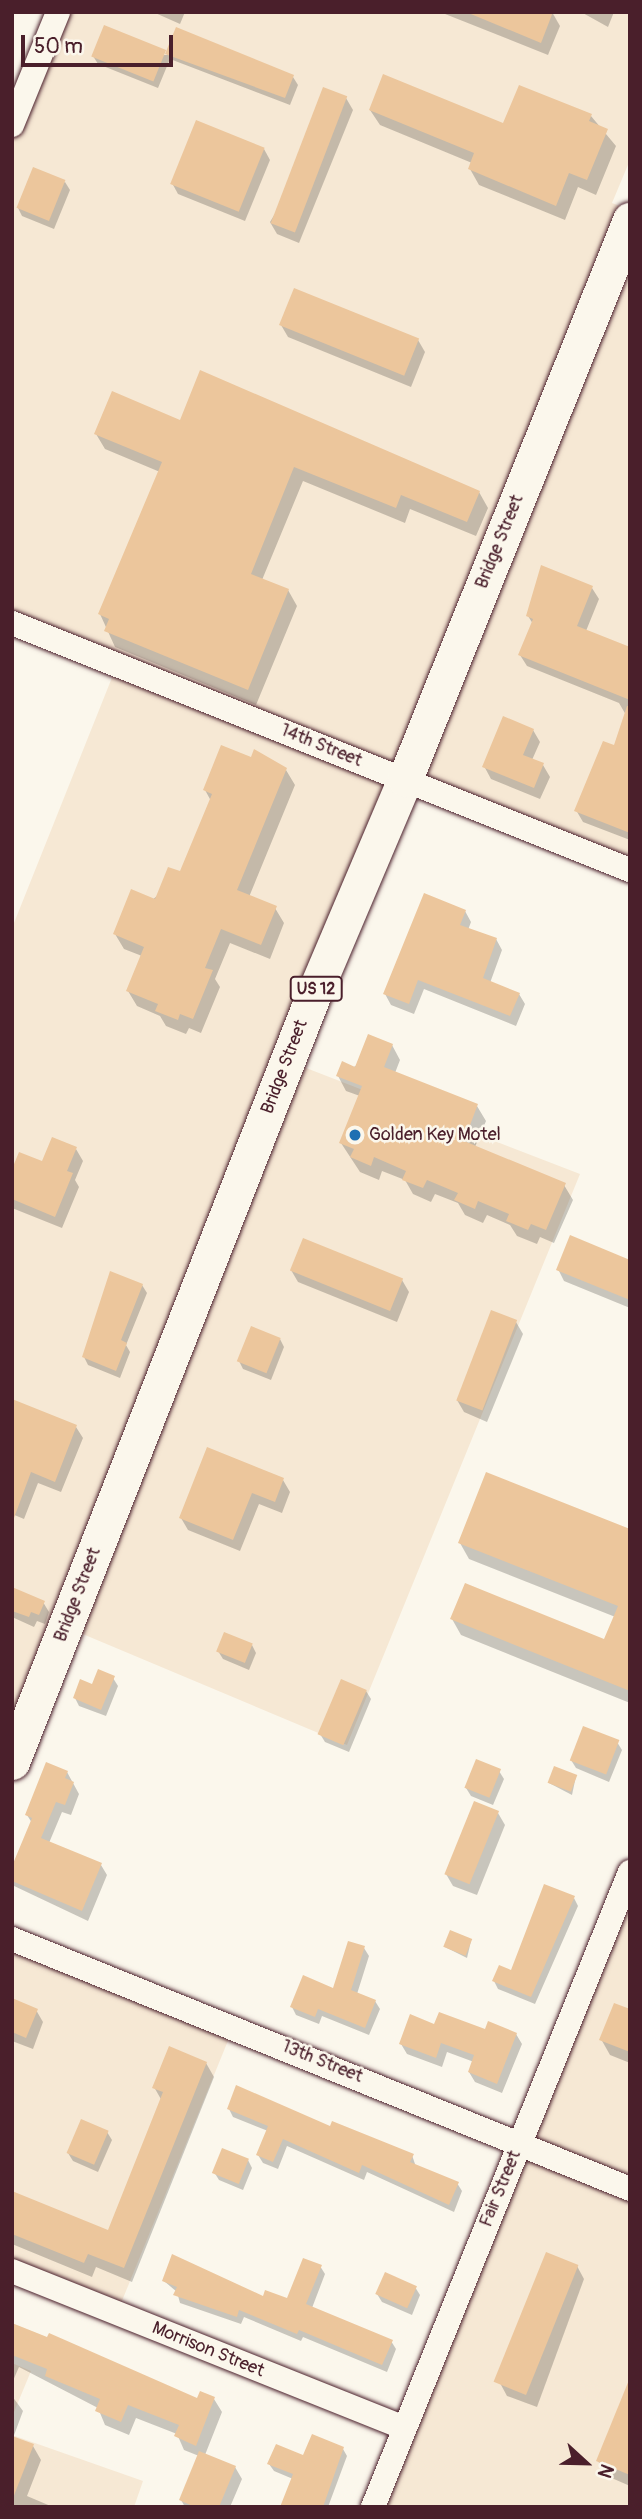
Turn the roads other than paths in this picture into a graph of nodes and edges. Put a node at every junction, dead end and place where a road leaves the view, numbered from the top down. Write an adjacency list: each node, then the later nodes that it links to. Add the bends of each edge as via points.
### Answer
1 (58, 12): 2 (street)
2 (12, 125)
3 (630, 220): 5 (highway, Bridge Street / US 12)
4 (12, 623): 5 (street, 14th Street)
5 (405, 779): 6 (street, 14th Street); 7 (highway, Bridge Street / US 12, via 315,991)
6 (630, 870)
7 (12, 1762)
8 (630, 1872): 10 (street, Fair Street)
9 (12, 1938): 10 (street, 13th Street)
10 (519, 2144): 11 (street, 13th Street); 13 (street, Fair Street)
11 (630, 2189)
12 (12, 2271): 13 (street, Morrison Street)
13 (404, 2428): 14 (street, Fair Street)
14 (373, 2507)

